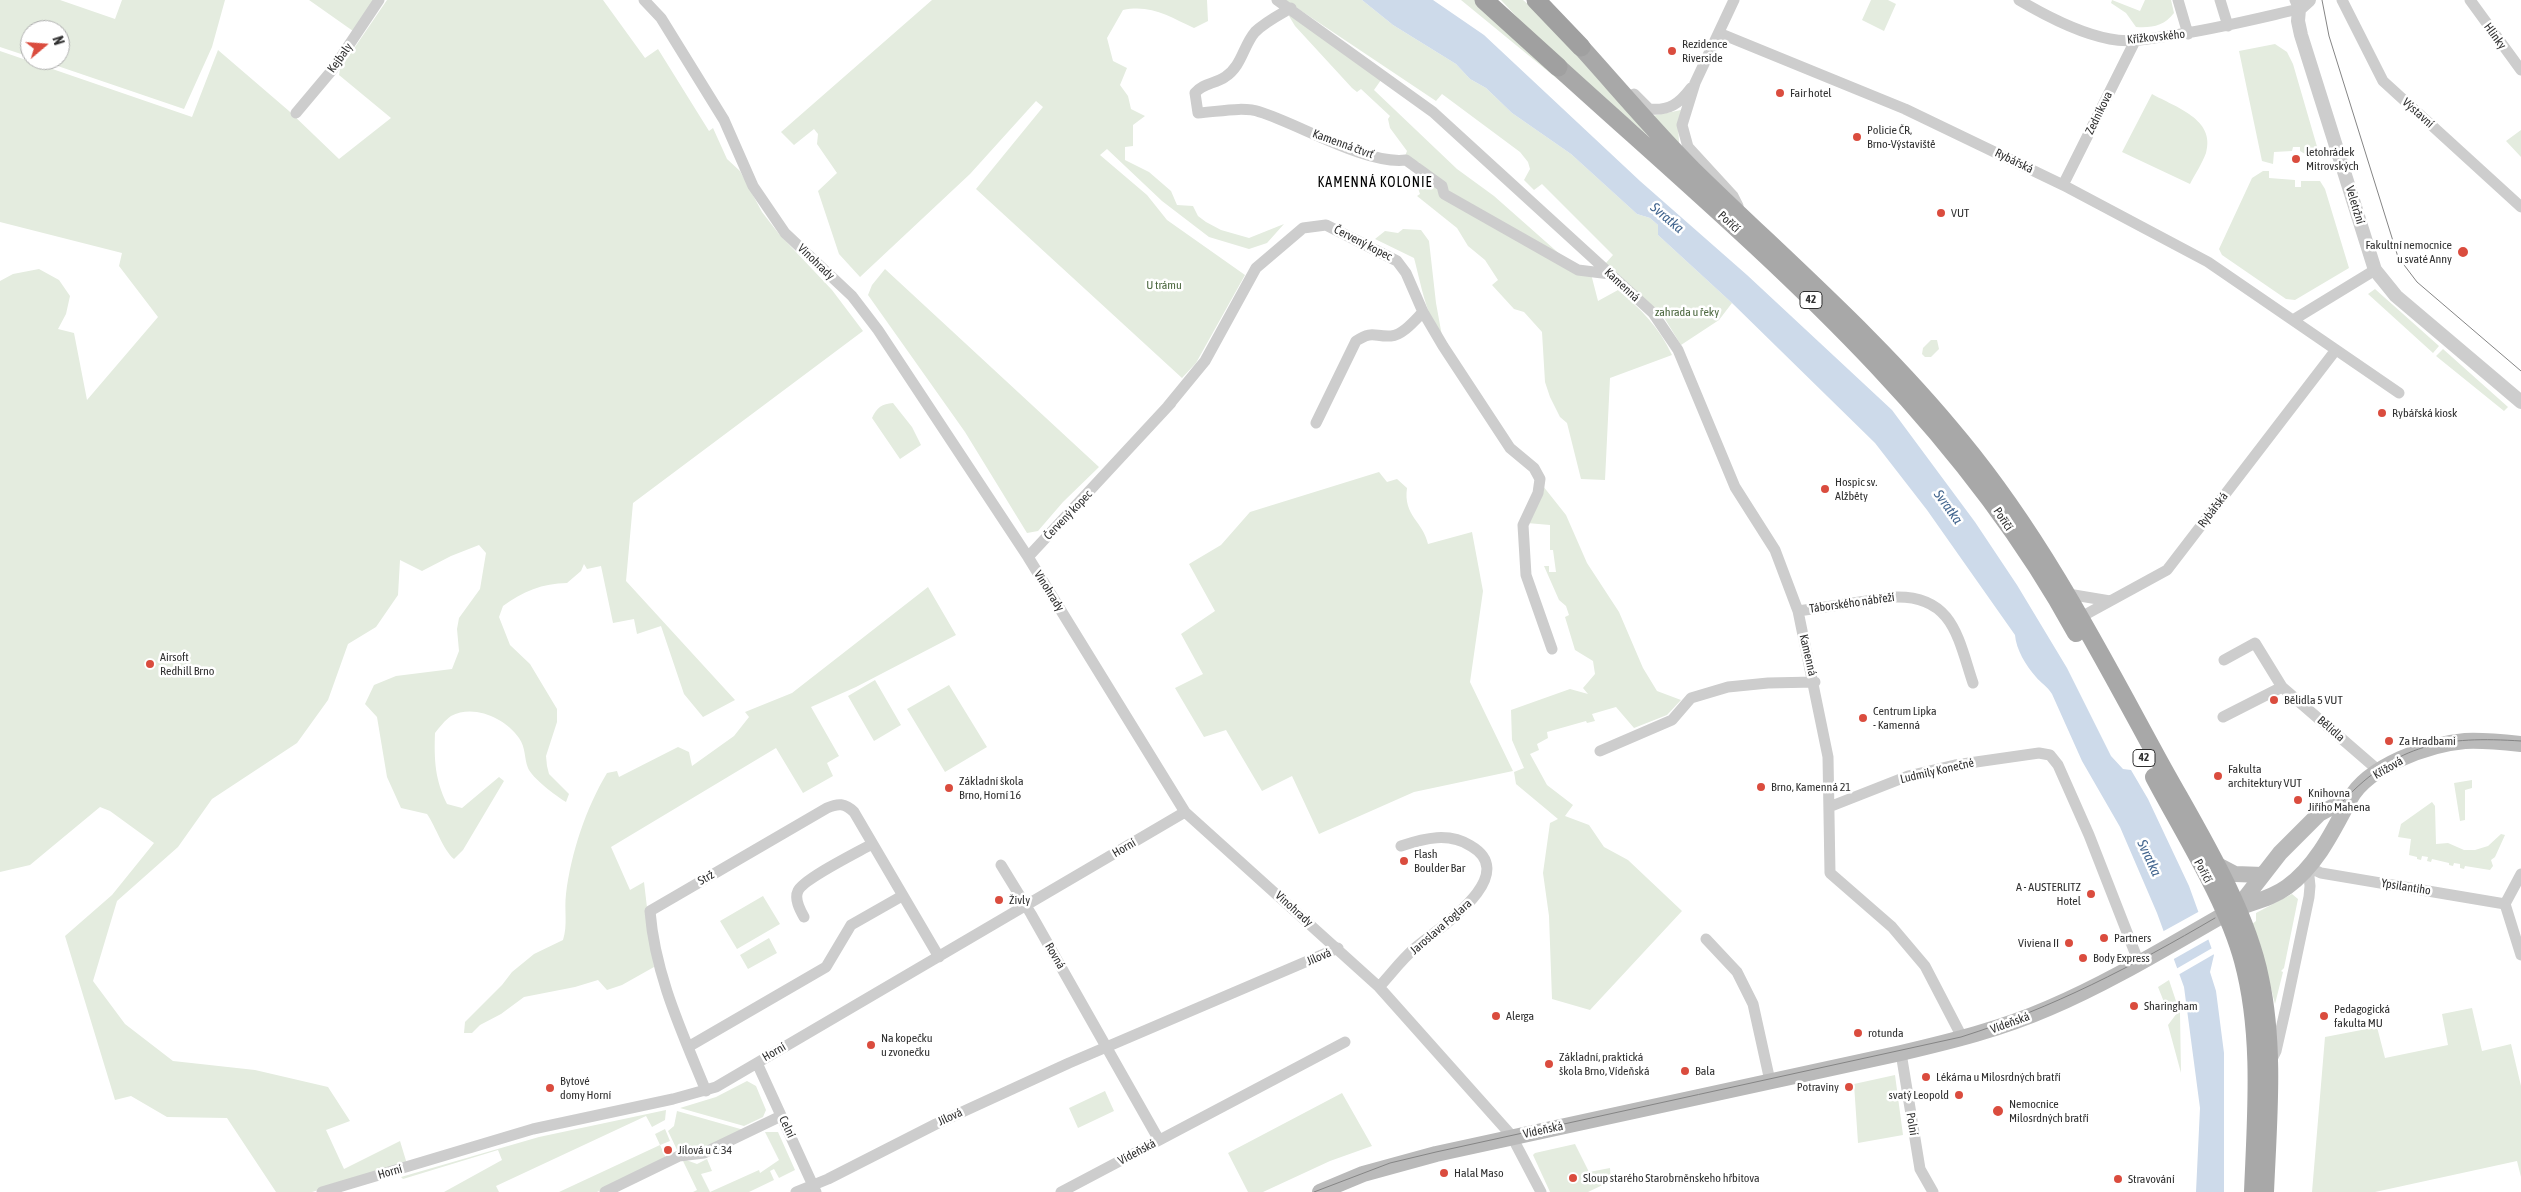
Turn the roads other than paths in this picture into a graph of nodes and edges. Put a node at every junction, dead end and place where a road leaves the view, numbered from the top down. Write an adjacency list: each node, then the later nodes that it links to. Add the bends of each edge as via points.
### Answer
1 (379, 0): 22 (street, Kejbaly, via 333,69)
2 (644, 0): 34 (street, Vinohrady, via 661,18 724,120 753,186 785,233 852,296 878,330)
3 (1278, 0): 13 (street, Kamenná)
4 (1484, 0): 19 (highway, Poříčí / 42)
5 (1536, 0): 18 (highway, Poříčí / 42)
6 (1734, 0): 15 (street, Poříčí)
7 (2019, 0): 17 (street, Křížkovského, via 2085,32)
8 (2178, 0): 16 (street)
9 (2220, 0): 14 (street)
10 (2342, 0): 24 (street, Výstavní, via 2383,81)
11 (2470, 0): 20 (street, Hlinky)
12 (2301, 3): 14 (street, Křížkovského); 26 (street, Veletržní, via 2298,21 2301,35)
13 (1291, 8): 27 (street, Kamenná, via 1433,112); 27 (street, Kamenná čtvrť, via 1254,34 1238,66 1224,78 1200,86 1195,93 1198,113 1258,111 1344,146 1393,161 1406,160 1442,186 1444,194 1578,270)
14 (2228, 26): 16 (street, Křížkovského)
15 (1719, 33): 21 (street, Poříčí); 23 (street, Rybářská, via 1905,109)
16 (2188, 34): 17 (street, Křížkovského)
17 (2135, 41): 23 (street, Zedníkova)
18 (1581, 47): 21 (street, Poříčí, via 1613,70 1649,109 1672,107); 25 (main road, Poříčí / 42, via 1691,168)
19 (1558, 67): 61 (main road, Poříčí / 42, via 1855,342 1914,404 1988,495 2071,623)
20 (2521, 70)
21 (1695, 83): 25 (street, Poříčí, via 1682,125 1688,147 1733,196)
22 (296, 113)
23 (2063, 185): 29 (street, Rybářská, via 2208,262)
24 (2521, 207)
25 (1747, 222): 35 (main road, Poříčí / 42, via 1890,360 1962,441 2030,533)
26 (2375, 270): 29 (street); 32 (street, Veletržní, via 2396,296)
27 (1610, 274): 37 (street, Kamenná, via 1653,313 1678,350 1735,487 1775,550)
28 (1423, 312): 33 (street, via 1400,333 1391,336 1366,334 1356,341); 34 (street, Červený kopec, via 1398,261 1326,224 1303,228 1256,268 1205,361 1170,405); 39 (street, Červený kopec, via 1510,448 1534,468 1540,479 1538,493 1523,525 1526,575)
29 (2293, 320): 30 (street, Rybářská)
30 (2335, 351): 31 (street, Rybářská); 36 (street, Rybářská, via 2167,570)
31 (2399, 393)
32 (2521, 402)
33 (1316, 423)
34 (1028, 557): 50 (street, Vinohrady)
35 (2068, 594): 36 (street); 38 (main road, Poříčí / 42)
36 (2110, 601): 38 (street, Rybářská)
37 (1798, 611): 41 (street, Kamenná); 42 (street, Táborského nábřeží, via 1894,597 1930,602 1955,628)
38 (2081, 617): 53 (main road, Poříčí / 42)
39 (1552, 649)
40 (2224, 660): 43 (street, Bělidla, via 2255,643)
41 (1815, 682): 46 (street, Kamenná, via 1728,687 1691,698 1672,720); 49 (street, Kamenná, via 1828,757)
42 (1973, 683)
43 (2282, 687): 44 (street); 47 (street, Bělidla)
44 (2223, 717)
45 (2521, 744): 47 (main road, Křížová, via 2477,741 2449,744 2402,759)
46 (1600, 751)
47 (2379, 772): 48 (main road, Křížová)
48 (2351, 797): 55 (main road, Křížová, via 2330,838); 57 (main road, Křížová, via 2319,814 2280,852)
49 (1829, 806): 67 (street, Ludmily Konečné, via 1908,776 1955,765 2039,753 2050,755 2058,765 2089,834); 69 (street, Kamenná, via 1830,873 1892,927 1925,966)
50 (1185, 812): 60 (street, Horní); 64 (street, Vinohrady)
51 (872, 844): 58 (street, Strž); 62 (street, via 806,881 798,890 797,900); 71 (street, Strž, via 854,812 838,804 650,911 656,958)
52 (1402, 846): 68 (street, Jaroslava Foglara, via 1436,837 1454,838 1476,848 1485,863 1484,881 1472,902 1414,949)
53 (2214, 863): 57 (main road, via 2235,874); 61 (main road, Poříčí / 42)
54 (1001, 865): 60 (street, Rovná)
55 (2308, 867): 59 (street, Ypsilantiho, via 2324,874); 61 (main road, Křížová, via 2276,893); 75 (street, Poříčí, via 2307,906 2276,1051)
56 (2521, 874): 59 (street)
57 (2263, 875): 61 (main road, Křížová)
58 (902, 896): 66 (street, Strž); 71 (street, via 851,925 826,967)
59 (2505, 904): 65 (street)
60 (1026, 906): 66 (street, Horní); 72 (street, Rovná)
61 (2228, 913): 67 (main road, Vídeňská); 75 (main road, Poříčí / 42, via 2250,940 2261,979); 89 (main road, Poříčí / 42, via 2243,961 2254,1024)
62 (804, 917)
63 (1706, 939): 76 (street, via 1737,972 1753,1004)
64 (1338, 948): 68 (street, Vinohrady); 72 (street, Jílová)
65 (2521, 954)
66 (939, 957): 74 (street, Horní)
67 (2139, 963): 69 (main road, Vídeňská, via 2049,1008)
68 (1379, 987): 79 (street, Vinohrady)
69 (1962, 1039): 73 (main road, Vídeňská)
70 (1345, 1042): 80 (street, Vídeňská)
71 (688, 1047): 77 (street, Strž)
72 (1107, 1048): 80 (street); 81 (street, Jílová, via 958,1114)
73 (1901, 1053): 76 (main road, Vídeňská); 88 (street, Polní, via 1920,1169)
74 (757, 1063): 77 (street, Horní); 78 (street, Celní)
75 (2269, 1065): 90 (main road, Poříčí / 42)
76 (1770, 1081): 79 (main road, Vídeňská)
77 (706, 1091): 82 (street, Horní, via 533,1129)
78 (781, 1116): 81 (street, Celní); 83 (street, via 704,1153 679,1156)
79 (1512, 1137): 86 (main road, Vídeňská, via 1381,1169); 87 (street, Vinohrady)
80 (1159, 1140): 85 (street, Vídeňská)
81 (814, 1188): 84 (street, Jílová)
82 (322, 1192)
83 (605, 1192)
84 (796, 1192)
85 (1060, 1192)
86 (1320, 1192)
87 (1541, 1192)
88 (1933, 1192)
89 (2253, 1192)
90 (2266, 1192)

